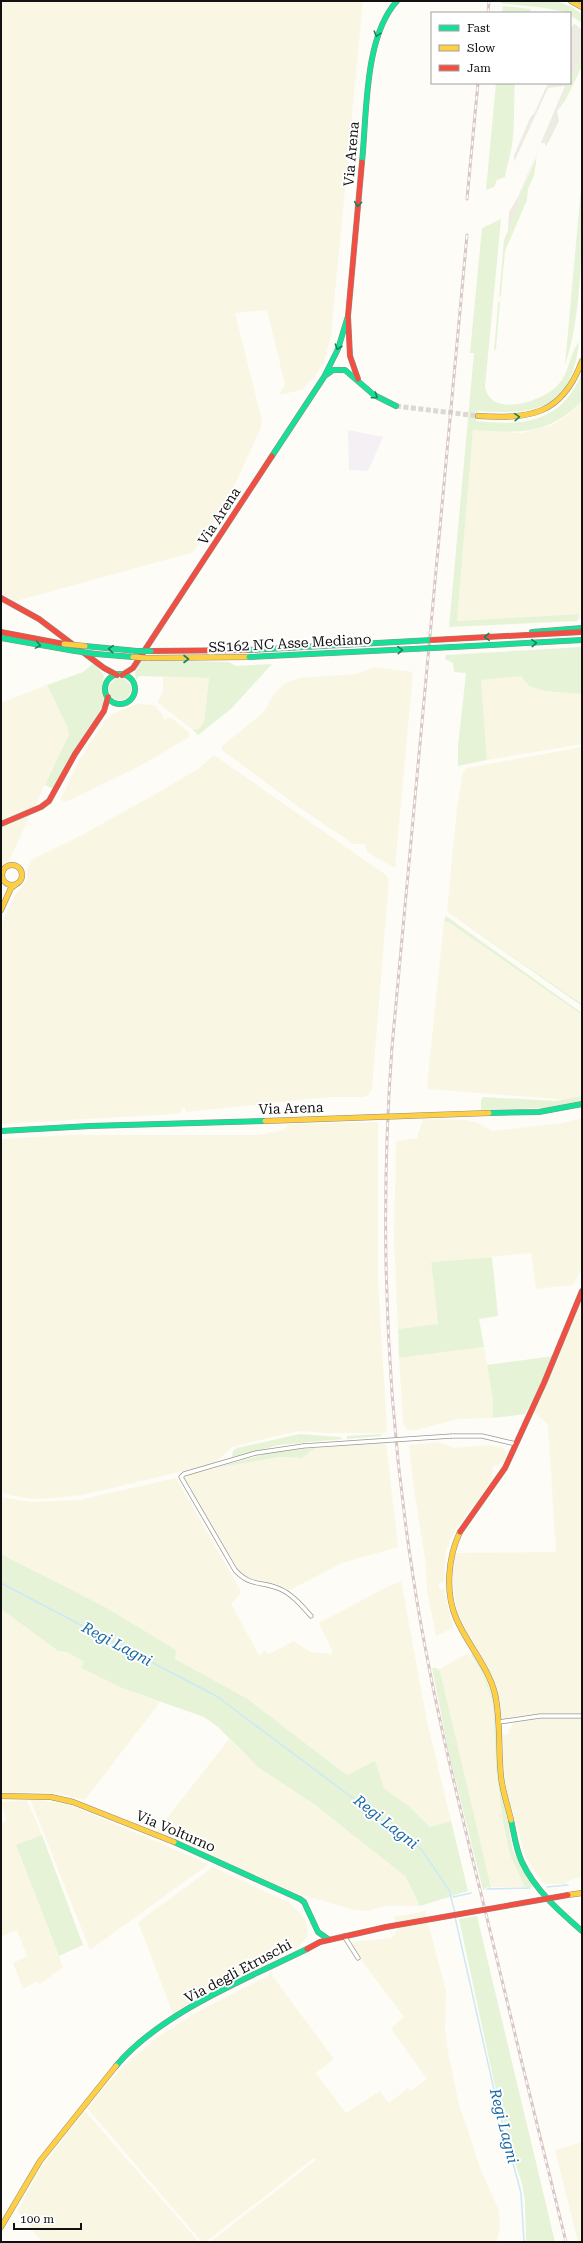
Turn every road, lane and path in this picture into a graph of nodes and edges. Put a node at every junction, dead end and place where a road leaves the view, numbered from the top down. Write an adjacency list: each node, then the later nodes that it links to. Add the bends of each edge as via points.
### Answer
1 (397, 1): 4 (main road, Via Arena, one-way to 4, via 382,20 373,52)
2 (571, 1): 3 (main road)
3 (580, 7)
4 (348, 316): 6 (main road, Via Arena, one-way to 6, via 338,349); 7 (main road, Via Arena, via 350,356)
5 (582, 361): 9 (main road, one-way to 5, via 513,418 533,415 547,409 568,391 577,378)
6 (324, 377): 7 (main road, Via Arena, via 332,370 342,368); 18 (main road, Via Arena)
7 (358, 379): 8 (main road, Via Arena, one-way to 8, via 372,394)
8 (396, 406)
9 (478, 416)
10 (1, 598): 17 (main road, via 39,619)
11 (582, 628): 14 (main road, bridge)
12 (1, 632): 14 (main road, SS162 NC Asse Mediano, one-way to 12, bridge, via 249,650 137,651 64,644)
13 (582, 632): 14 (main road, SS162 NC Asse Mediano, bridge)
14 (504, 636)
15 (1, 638): 16 (main road, SS162 NC Asse Mediano, one-way to 16, bridge, via 96,654 147,658 249,657)
16 (582, 641)
17 (104, 668): 19 (main road); 20 (main road)
18 (133, 668): 19 (main road, Via Arena); 21 (main road, Via Arena)
19 (119, 675): 20 (main road); 21 (main road, via 128,677)
20 (107, 682): 22 (main road, via 105,690)
21 (132, 682): 23 (main road, via 134,690 131,698 122,703)
22 (108, 697): 23 (main road); 24 (main road)
23 (115, 703): 24 (main road)
24 (104, 711): 25 (main road, via 75,754 49,801)
25 (1, 824)
26 (3, 871): 27 (main road); 28 (main road, via 14,866 20,869 22,878)
27 (3, 879): 28 (main road, via 10,885); 29 (main road, via 7,891)
28 (16, 884): 29 (main road, via 11,888)
29 (2, 907)
30 (582, 1104): 31 (main road, Via Arena, bridge, via 540,1112)
31 (1, 1131)
32 (582, 1290): 33 (main road)
33 (516, 1444): 34 (street, bridge, via 482,1436 452,1436 304,1446 256,1453 184,1474 181,1478 241,1577 248,1582 280,1588); 36 (main road, via 493,1487 462,1528 452,1550 449,1569 456,1618 490,1680)
34 (311, 1616)
35 (582, 1716): 36 (street, via 540,1716)
36 (499, 1722): 39 (main road, via 501,1778 521,1861 534,1882 557,1909)
37 (1, 1796): 40 (main road, Via Volturno, via 51,1796 73,1802 178,1844 300,1898)
38 (582, 1893): 41 (main road, Via degli Etruschi, bridge)
39 (582, 1931)
40 (318, 1934): 42 (main road); 43 (main road, Via Volturno); 44 (main road)
41 (343, 1935): 42 (main road, Via degli Etruschi); 45 (street)
42 (329, 1939): 43 (main road, Via degli Etruschi)
43 (320, 1942): 44 (main road, Via degli Etruschi)
44 (310, 1947): 46 (main road, Via degli Etruschi, via 177,2016 127,2053 40,2162)
45 (358, 1958)
46 (1, 2227)

